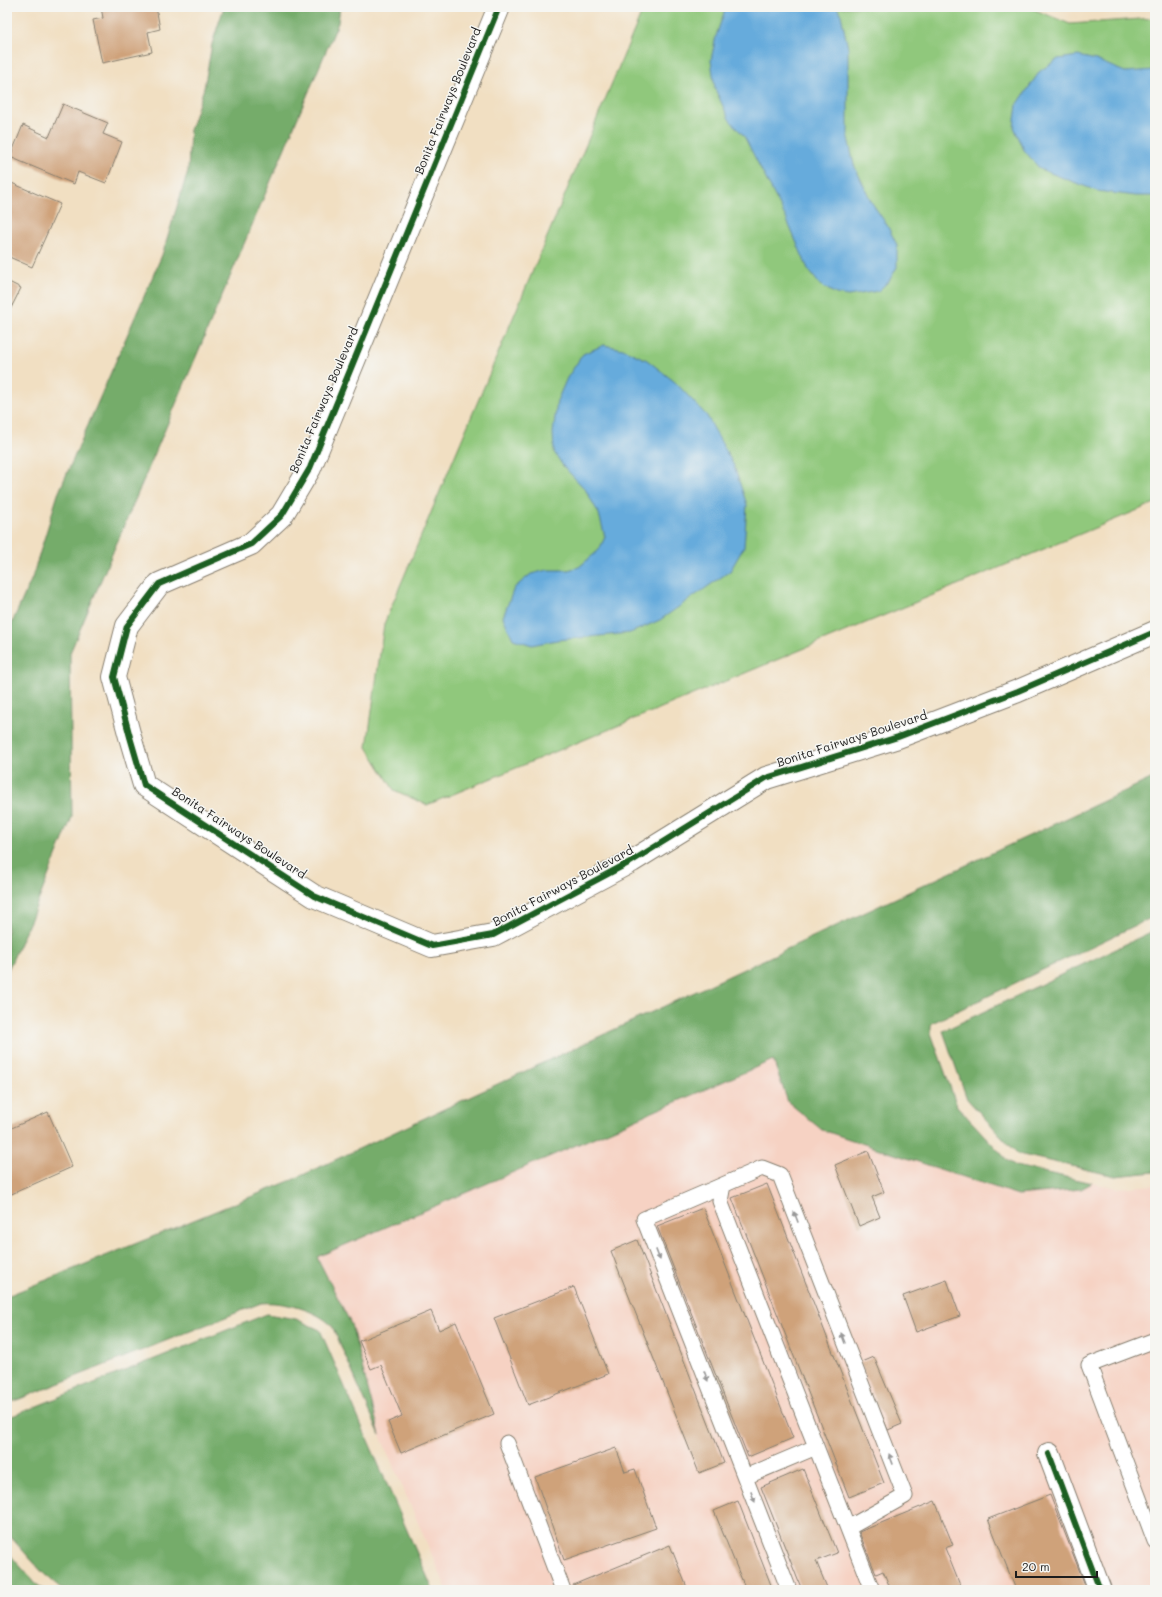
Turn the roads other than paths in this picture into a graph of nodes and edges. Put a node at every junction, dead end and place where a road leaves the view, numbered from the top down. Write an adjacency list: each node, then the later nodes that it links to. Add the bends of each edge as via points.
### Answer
1 (499, 7): 2 (street, Bonita Fairways Boulevard, via 310,468 282,515 251,544 159,584 127,626 114,677 144,785 314,896 432,946 493,935 632,862 766,778 898,737 1018,691)
2 (1155, 632)
3 (723, 1185): 6 (lane, via 720,1201); 8 (lane, one-way to 8, via 644,1219); 9 (lane, one-way to 3, via 905,1496 780,1175 762,1168)
4 (1155, 1340): 10 (lane, via 1090,1365)
5 (507, 1443): 11 (lane)
6 (816, 1447): 8 (lane); 9 (lane)
7 (1049, 1454): 14 (street)
8 (745, 1477): 12 (lane, one-way to 12)
9 (848, 1528): 13 (lane)
10 (1155, 1541)
11 (563, 1590)
12 (789, 1590)
13 (872, 1590)
14 (1100, 1590)

